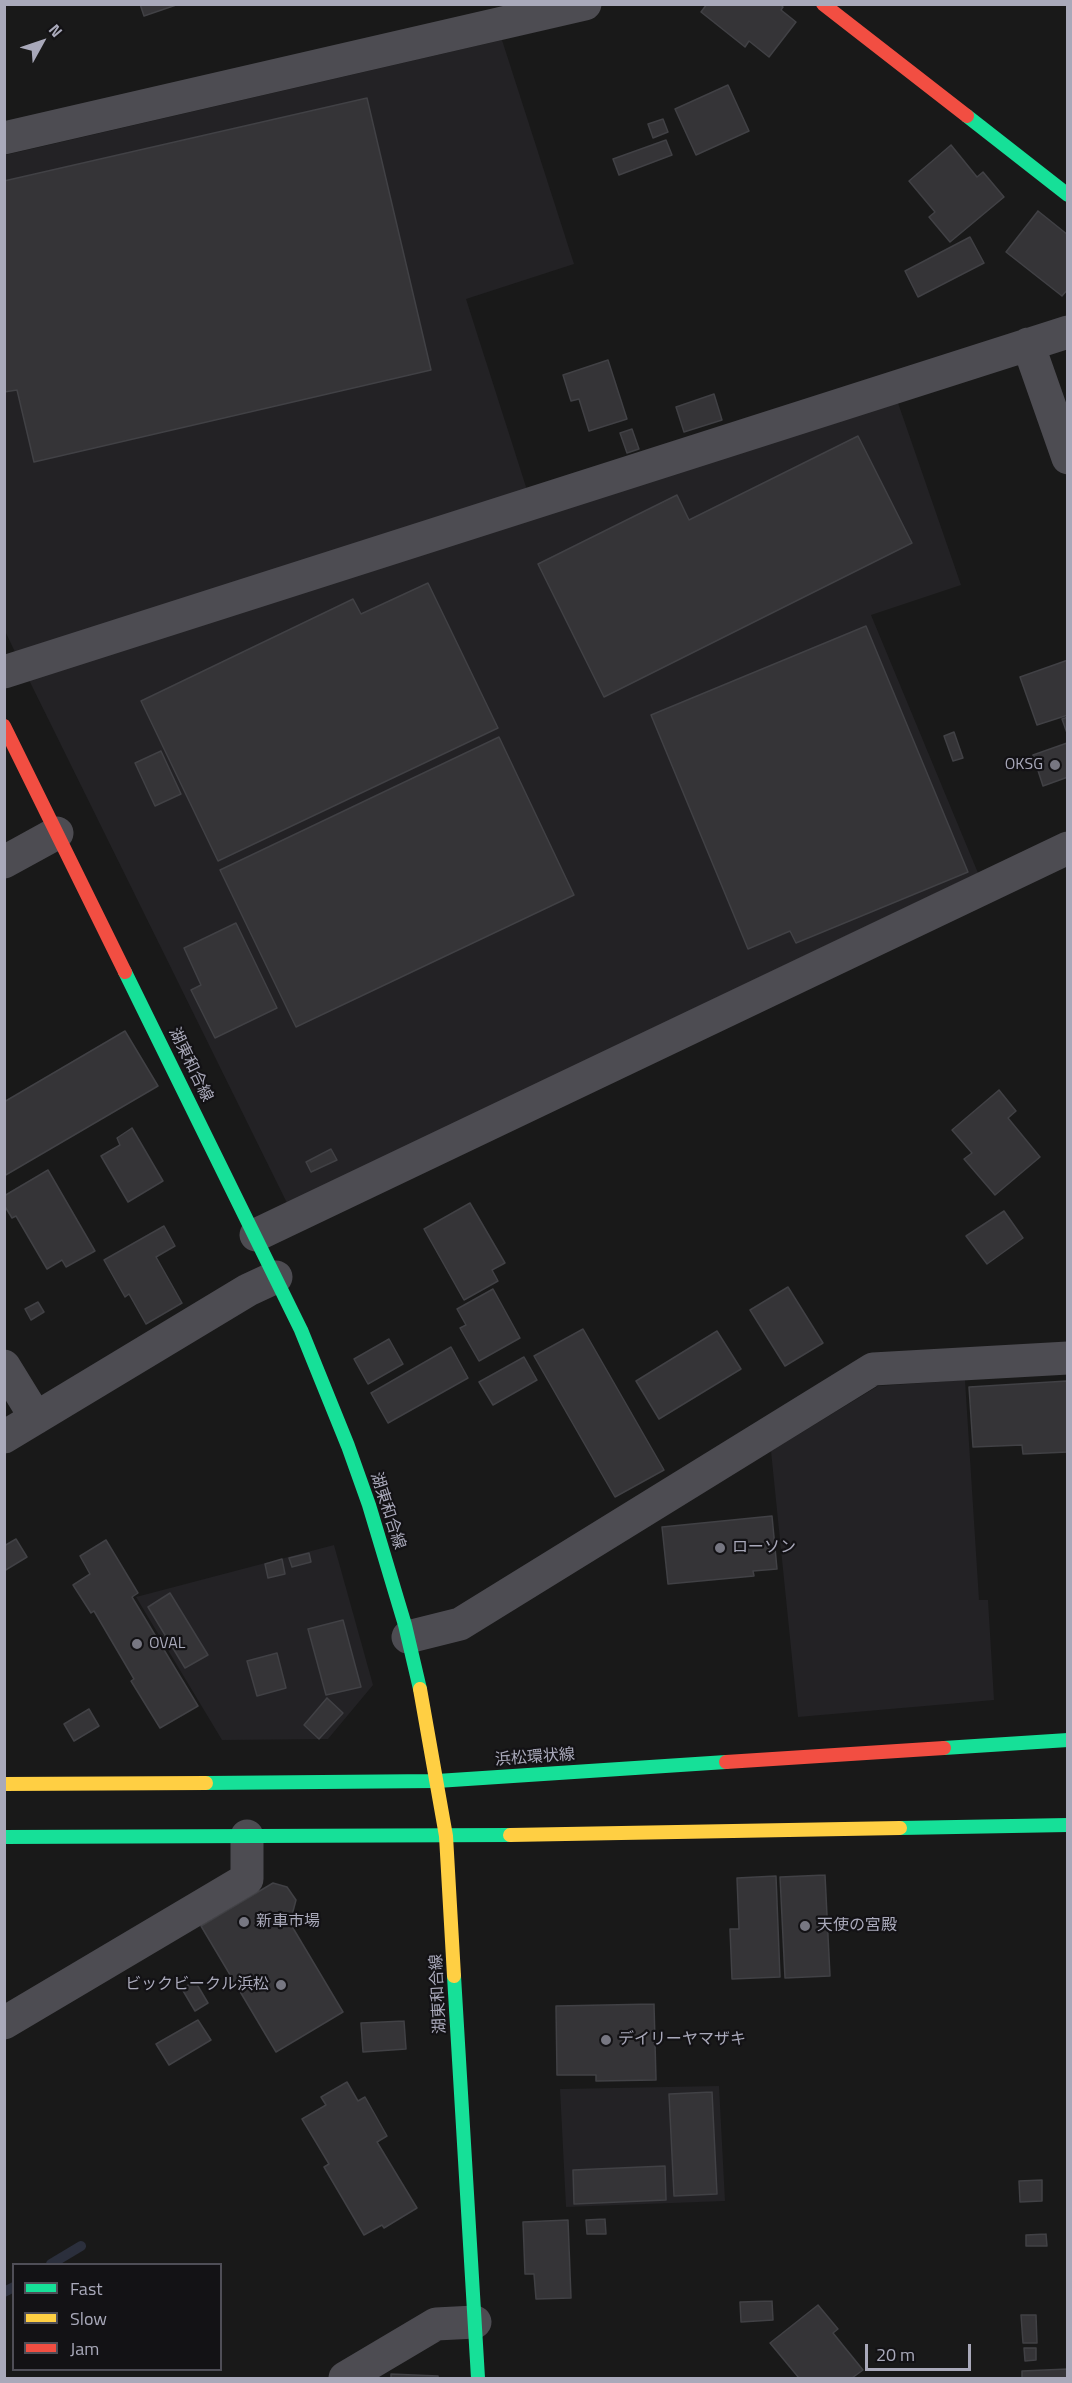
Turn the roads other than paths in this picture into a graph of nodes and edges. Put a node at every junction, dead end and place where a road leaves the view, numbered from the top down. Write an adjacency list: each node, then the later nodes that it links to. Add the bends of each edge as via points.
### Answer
1 (585, 4): 3 (street)
2 (823, 4): 4 (main road)
3 (4, 138)
4 (1068, 195)
5 (1068, 332): 6 (street)
6 (1028, 344): 7 (street); 8 (street)
7 (1068, 458)
8 (4, 672)
9 (4, 726): 10 (main road, 湖東和合線)
10 (57, 833): 12 (street); 13 (main road, 湖東和合線)
11 (1068, 848): 13 (street)
12 (4, 862)
13 (256, 1235): 14 (main road, 湖東和合線)
14 (276, 1277): 17 (street); 19 (main road, 湖東和合線, via 348,1446)
15 (1068, 1358): 19 (street, via 873,1369 460,1624)
16 (4, 1365): 17 (street)
17 (36, 1418): 18 (street)
18 (4, 1437)
19 (408, 1637): 21 (main road, 湖東和合線)
20 (1068, 1740): 21 (main road, 浜松環状線)
21 (437, 1782): 22 (main road, 浜松環状線); 25 (main road, 湖東和合線)
22 (4, 1784)
23 (1068, 1825): 25 (main road)
24 (247, 1836): 25 (main road); 26 (main road); 27 (street, via 247,1879)
25 (446, 1836): 28 (main road, 湖東和合線)
26 (4, 1837)
27 (4, 2023)
28 (475, 2322): 29 (street, via 436,2324); 30 (main road, 湖東和合線)
29 (345, 2379)
30 (478, 2379)

